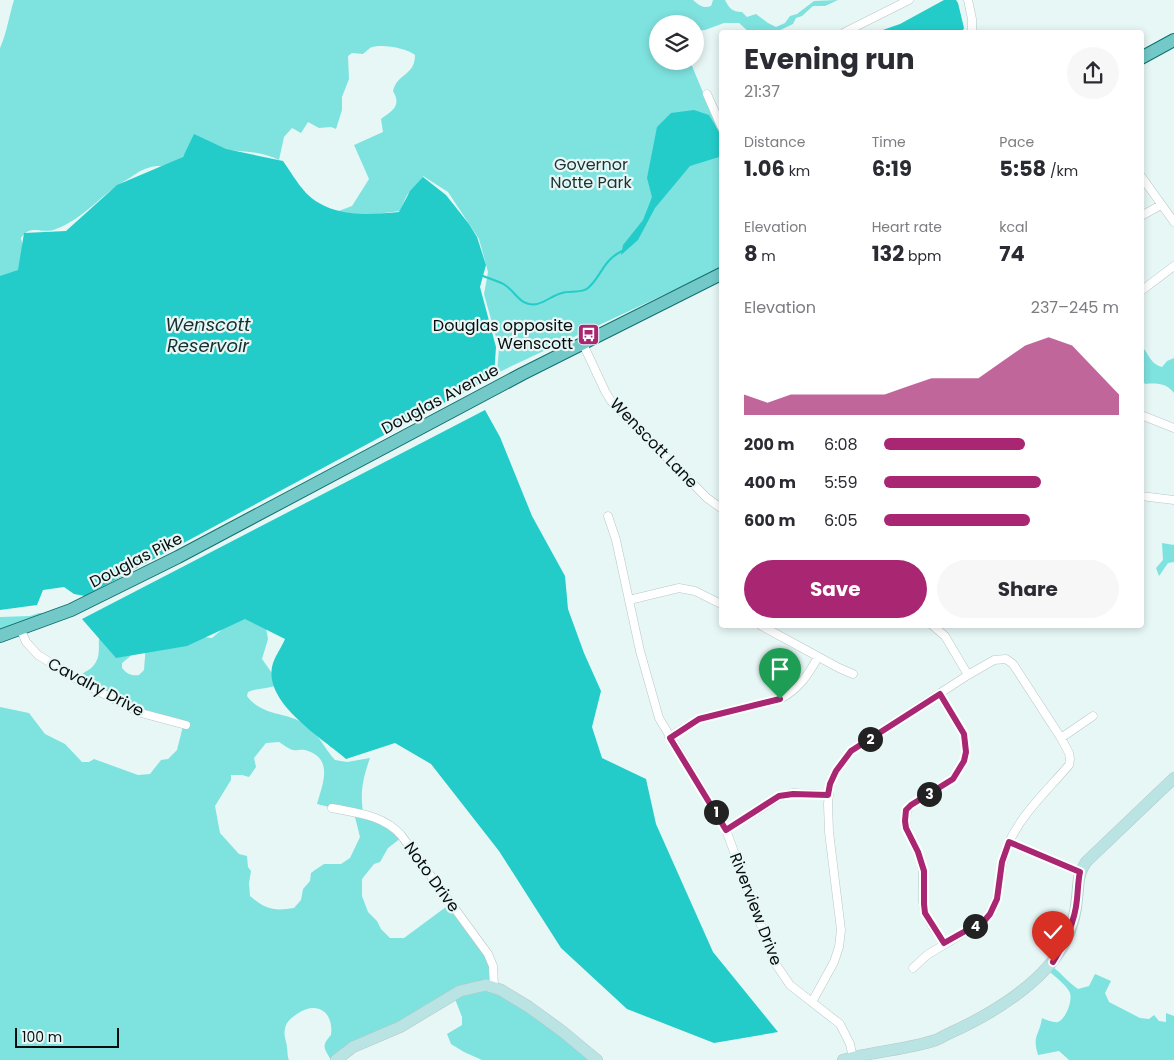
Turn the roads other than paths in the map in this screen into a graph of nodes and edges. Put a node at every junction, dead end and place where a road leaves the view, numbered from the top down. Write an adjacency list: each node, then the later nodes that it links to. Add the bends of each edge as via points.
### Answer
1 (909, 0): 3 (street)
2 (968, 0): 4 (street)
3 (849, 30)
4 (972, 30)
5 (1174, 40): 6 (main road)
6 (1144, 56)
7 (707, 94): 8 (street)
8 (719, 121)
9 (1144, 180): 10 (street)
10 (1161, 205): 11 (street); 12 (street)
11 (1144, 214)
12 (1174, 222)
13 (1174, 266): 15 (street)
14 (719, 275): 16 (main road, Douglas Avenue)
15 (1144, 288)
16 (583, 344): 21 (main road, Douglas Avenue); 22 (street, Wenscott Lane, via 611,401)
17 (1144, 416): 18 (street)
18 (1174, 428)
19 (1144, 496): 20 (street)
20 (1174, 500)
21 (282, 502): 28 (main road, Douglas Pike, via 71,610)
22 (719, 507)
23 (608, 516): 24 (street, Riverview Drive)
24 (629, 600): 25 (street, via 678,588 695,591); 36 (street, Riverview Drive, via 652,697)
25 (719, 603)
26 (765, 628): 30 (street)
27 (936, 628): 32 (street, via 945,636)
28 (21, 630): 29 (main road, Douglas Pike); 35 (street, Cavalry Drive, via 26,642 38,655 88,686 141,713)
29 (0, 636)
30 (818, 657): 31 (street); 36 (street, via 807,677 790,694 771,702 699,719)
31 (853, 674)
32 (968, 675): 33 (street); 37 (street, via 999,658 1010,661)
33 (940, 694): 39 (street, via 851,751 836,771); 44 (street, via 964,734 964,761 953,779 906,810 905,821 924,871 925,913)
34 (1093, 716): 37 (street)
35 (186, 725)
36 (670, 738): 41 (street, Riverview Drive)
37 (1061, 738): 42 (street, via 1069,753 1069,765 1022,818)
38 (1174, 778): 43 (street, via 1100,848)
39 (828, 795): 41 (street, via 779,796); 47 (street, via 829,832 842,930 834,962)
40 (332, 808): 46 (street, Noto Drive, via 373,817 394,827 488,954 493,966)
41 (726, 830): 47 (street, Riverview Drive, via 775,963 790,985)
42 (1009, 842): 43 (street); 44 (street, via 1002,862 997,899 990,914)
43 (1080, 872): 49 (street, via 1070,930 1053,962 1036,979 968,1026 938,1039)
44 (944, 943): 45 (street)
45 (913, 968)
46 (494, 987): 48 (street, via 486,985 460,991 400,1027 353,1047); 50 (street, via 529,1007)
47 (812, 1002): 49 (street, Riverview Drive, via 840,1024 848,1038)
48 (338, 1059)
49 (848, 1059)
50 (597, 1060)

